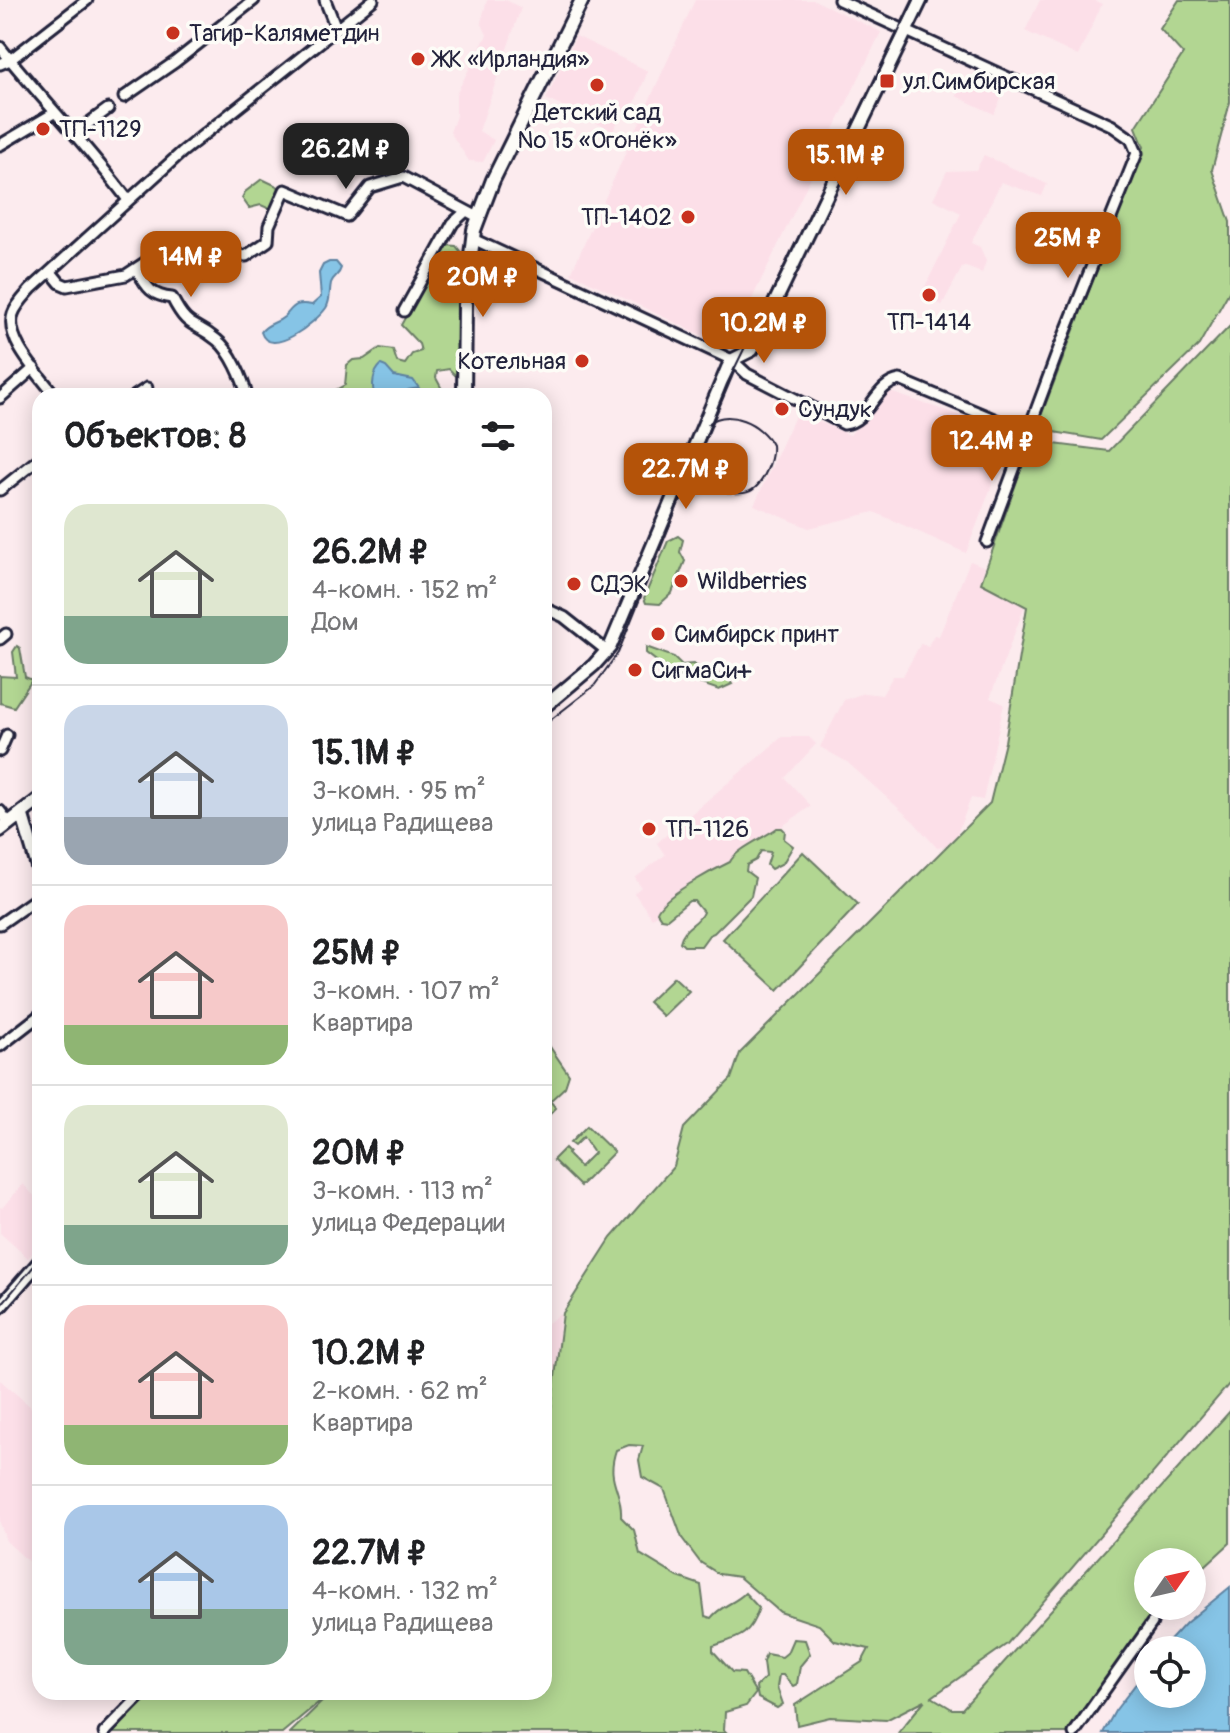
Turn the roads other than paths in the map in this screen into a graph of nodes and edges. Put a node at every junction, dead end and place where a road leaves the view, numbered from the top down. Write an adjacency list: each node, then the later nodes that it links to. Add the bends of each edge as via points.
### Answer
1 (87, 0): 11 (street)
2 (254, 0): 12 (street)
3 (325, 0): 8 (street)
4 (373, 0): 8 (street)
5 (582, 0): 18 (main road)
6 (839, 0): 9 (street)
7 (921, 0): 9 (street)
8 (336, 28): 17 (street)
9 (905, 32): 23 (street, via 752,350); 29 (street, via 1115,127 1131,139 1137,153)
10 (0, 47): 11 (street)
11 (5, 62): 14 (street)
12 (124, 97)
13 (108, 109): 15 (street)
14 (54, 113): 15 (street); 16 (street)
15 (75, 133): 17 (street)
16 (0, 145)
17 (128, 200): 21 (street)
18 (472, 214): 19 (main road); 20 (street, via 403,177 370,187 347,216 285,190 268,241 249,255 175,247); 22 (street, via 453,223)
19 (473, 239): 23 (street); 27 (main road, via 465,305)
20 (137, 270): 21 (street, via 67,286); 26 (street, via 148,290 172,298 183,319 224,347)
21 (51, 272): 24 (street, via 17,306 12,319 14,339)
22 (404, 311)
23 (732, 360): 29 (street, via 747,374 844,424 856,420 887,384 900,380); 34 (street)
24 (34, 368): 25 (street); 28 (street)
25 (49, 388)
26 (243, 388)
27 (464, 388)
28 (0, 398)
29 (1027, 433): 32 (street)
30 (32, 464): 31 (street)
31 (0, 490)
32 (987, 542)
33 (552, 612): 34 (street)
34 (607, 651): 35 (street)
35 (552, 700)
36 (7, 735): 37 (street)
37 (0, 751)
38 (32, 806): 40 (main road)
39 (0, 811): 41 (street)
40 (22, 814): 41 (main road); 42 (street)
41 (5, 827)
42 (32, 848)
43 (32, 902): 44 (street)
44 (0, 924)
45 (32, 1021): 46 (street)
46 (0, 1046)
47 (32, 1270): 48 (street)
48 (0, 1307)
49 (1152, 1623): 52 (street)
50 (136, 1700): 51 (street)
51 (104, 1733)
52 (1074, 1733)

